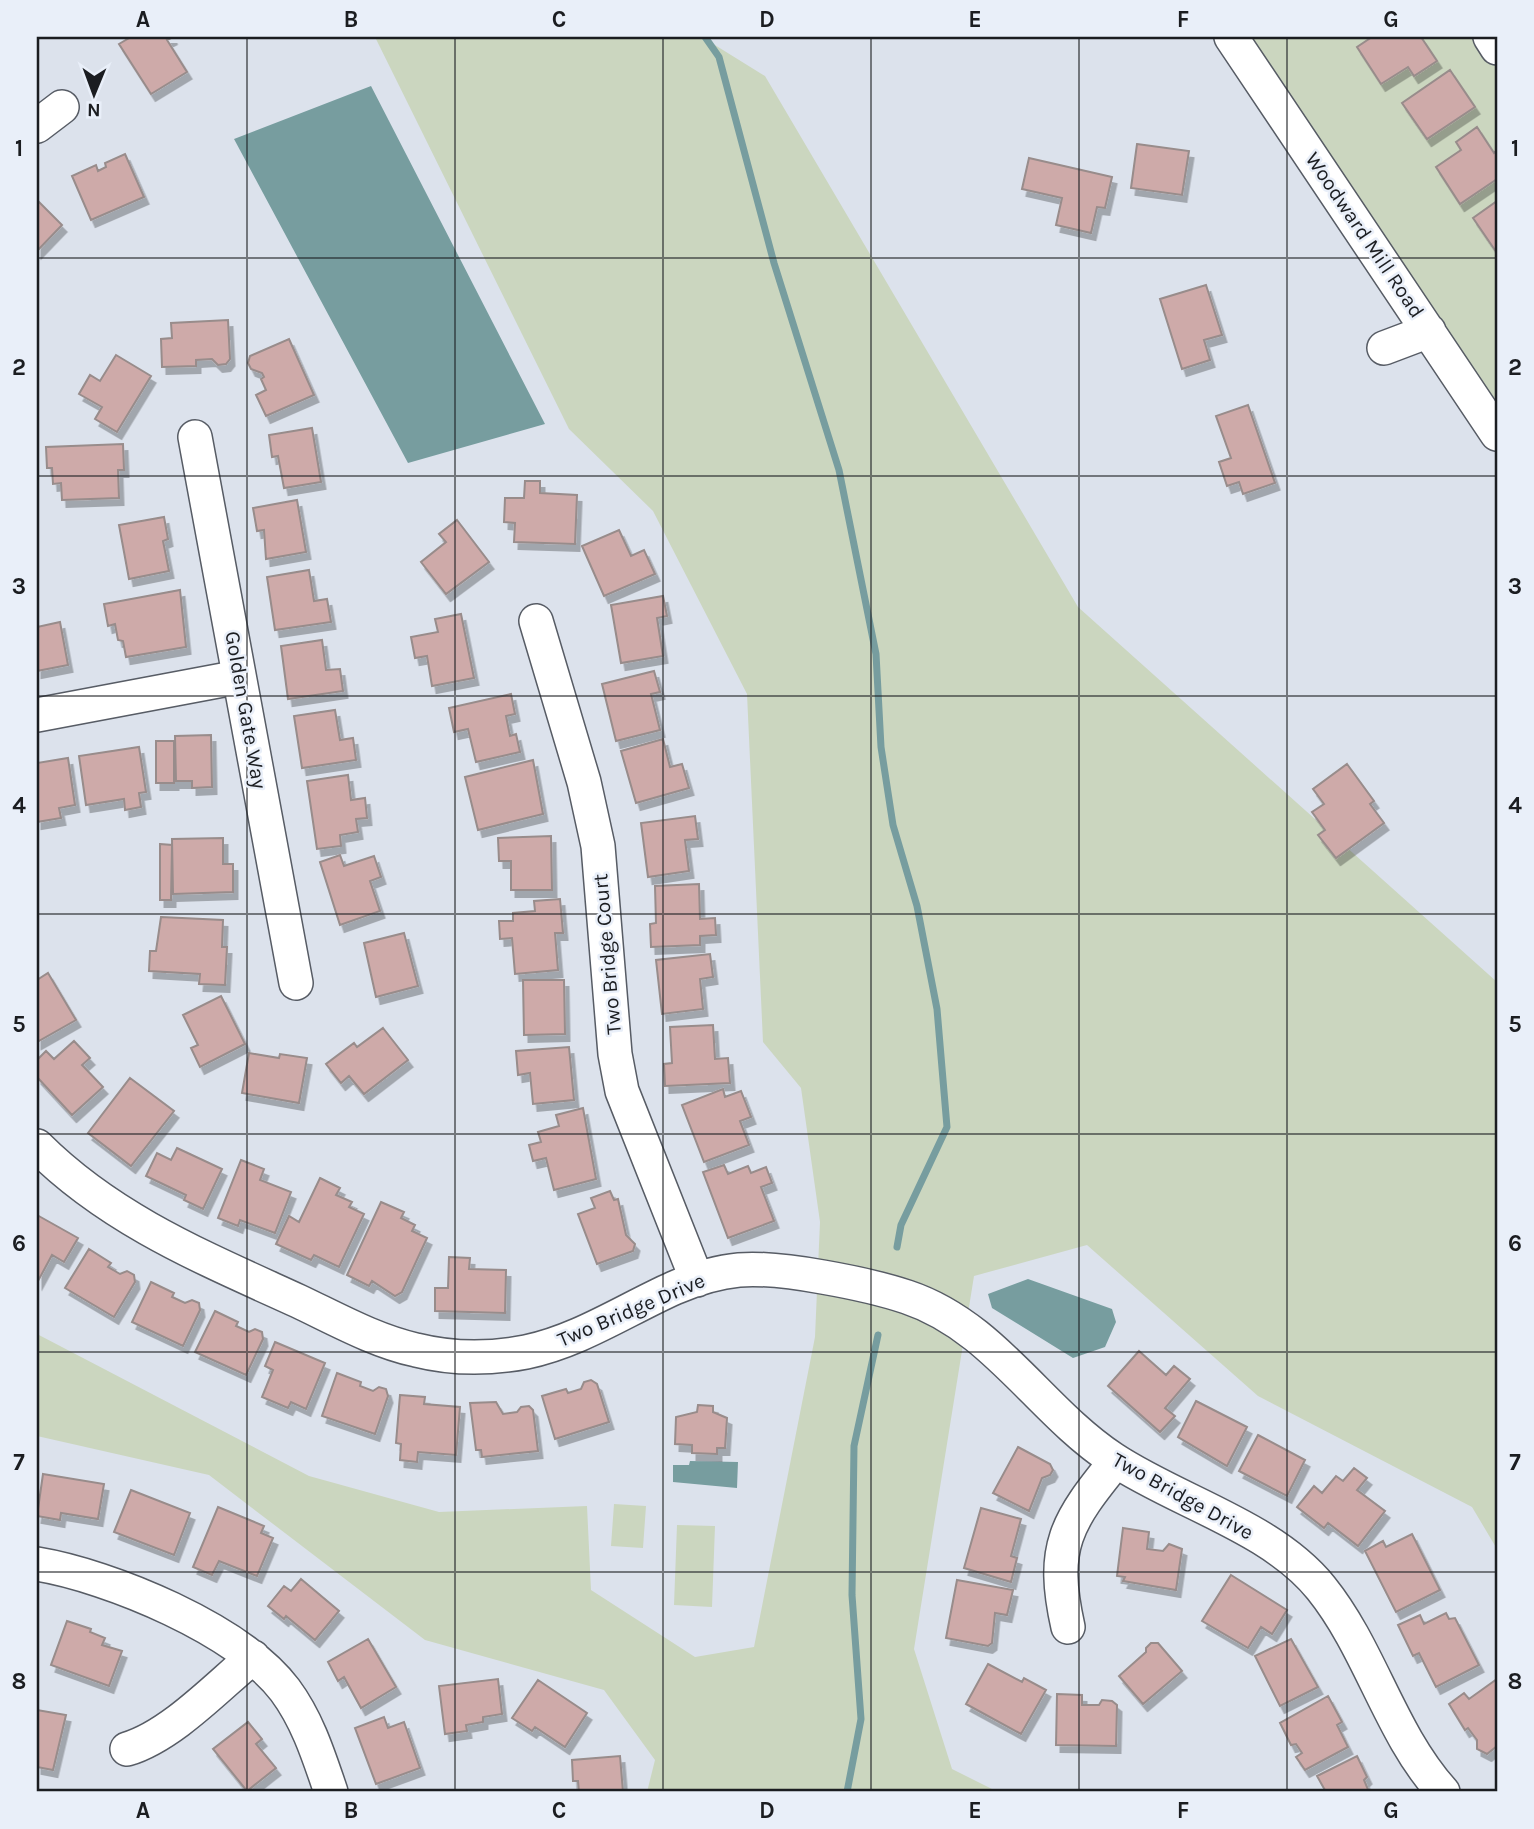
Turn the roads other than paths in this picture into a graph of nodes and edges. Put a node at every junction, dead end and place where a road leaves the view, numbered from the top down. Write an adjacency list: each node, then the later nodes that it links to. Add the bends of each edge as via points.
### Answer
1 (1231, 37): 4 (street, Woodward Mill Road)
2 (1490, 37): 3 (street)
3 (1497, 48)
4 (1429, 331): 5 (street); 6 (street, Woodward Mill Road)
5 (1384, 348)
6 (1497, 434)
7 (195, 437): 9 (street, Golden Gate Way)
8 (536, 621): 13 (street, Two Bridge Court, via 597,837 622,1091)
9 (239, 677): 10 (street); 11 (street, Golden Gate Way)
10 (37, 715)
11 (296, 983)
12 (37, 1146): 13 (street, Two Bridge Drive, via 96,1197 156,1235 384,1341 415,1350 478,1357 542,1348)
13 (697, 1280): 14 (street, Two Bridge Drive, via 742,1269 760,1270 873,1287 931,1307 977,1336)
14 (1116, 1461): 16 (street, via 1086,1499 1064,1540 1060,1574); 20 (street, Two Bridge Drive, via 1262,1540 1309,1575 1331,1602 1408,1746)
15 (37, 1564): 17 (street, via 118,1587 212,1631)
16 (1068, 1627)
17 (253, 1657): 18 (street, via 167,1728); 19 (street, via 293,1702)
18 (127, 1749)
19 (331, 1792)
20 (1443, 1792)

